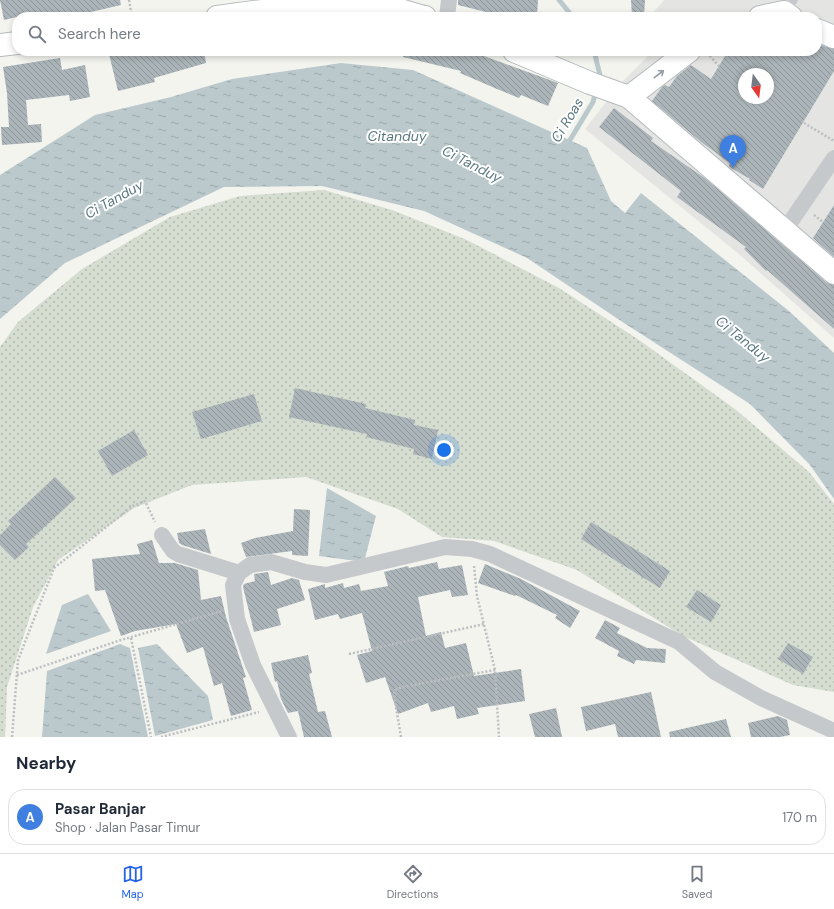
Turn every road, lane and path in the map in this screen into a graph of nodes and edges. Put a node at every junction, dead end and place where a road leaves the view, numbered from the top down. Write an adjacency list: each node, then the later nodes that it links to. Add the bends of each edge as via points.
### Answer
1 (129, 0): 3 (path)
2 (449, 0): 6 (street)
3 (131, 12)
4 (251, 12): 5 (street, via 278,8 348,5 388,7)
5 (406, 12)
6 (448, 12)
7 (822, 32): 8 (street)
8 (834, 37)
9 (12, 44): 10 (street)
10 (0, 45)
11 (526, 56): 15 (street)
12 (682, 56): 15 (street, one-way to 12)
13 (710, 56): 14 (path)
14 (719, 66)
15 (629, 97): 19 (street)
16 (804, 123): 17 (path)
17 (834, 141)
18 (834, 158): 19 (street)
19 (785, 230): 20 (street)
20 (834, 273)
21 (162, 535): 23 (street, via 178,554); 29 (path, via 145,501 133,506 54,568 18,660)
22 (472, 549): 23 (street, via 445,547 326,575 271,562 250,565); 25 (path, via 477,596); 31 (street, via 490,554 672,639 715,672 760,698)
23 (239, 573): 24 (street, via 233,585)
24 (236, 607): 26 (path); 30 (street, via 237,620 253,665)
25 (484, 624): 27 (path); 28 (path)
26 (131, 638): 29 (path); 33 (path)
27 (349, 654)
28 (495, 670): 36 (path, via 395,690); 37 (path)
29 (17, 675): 32 (path)
30 (273, 708): 34 (path); 35 (street)
31 (834, 731)
32 (12, 737)
33 (151, 737)
34 (161, 737)
35 (289, 737)
36 (401, 737)
37 (499, 737)

